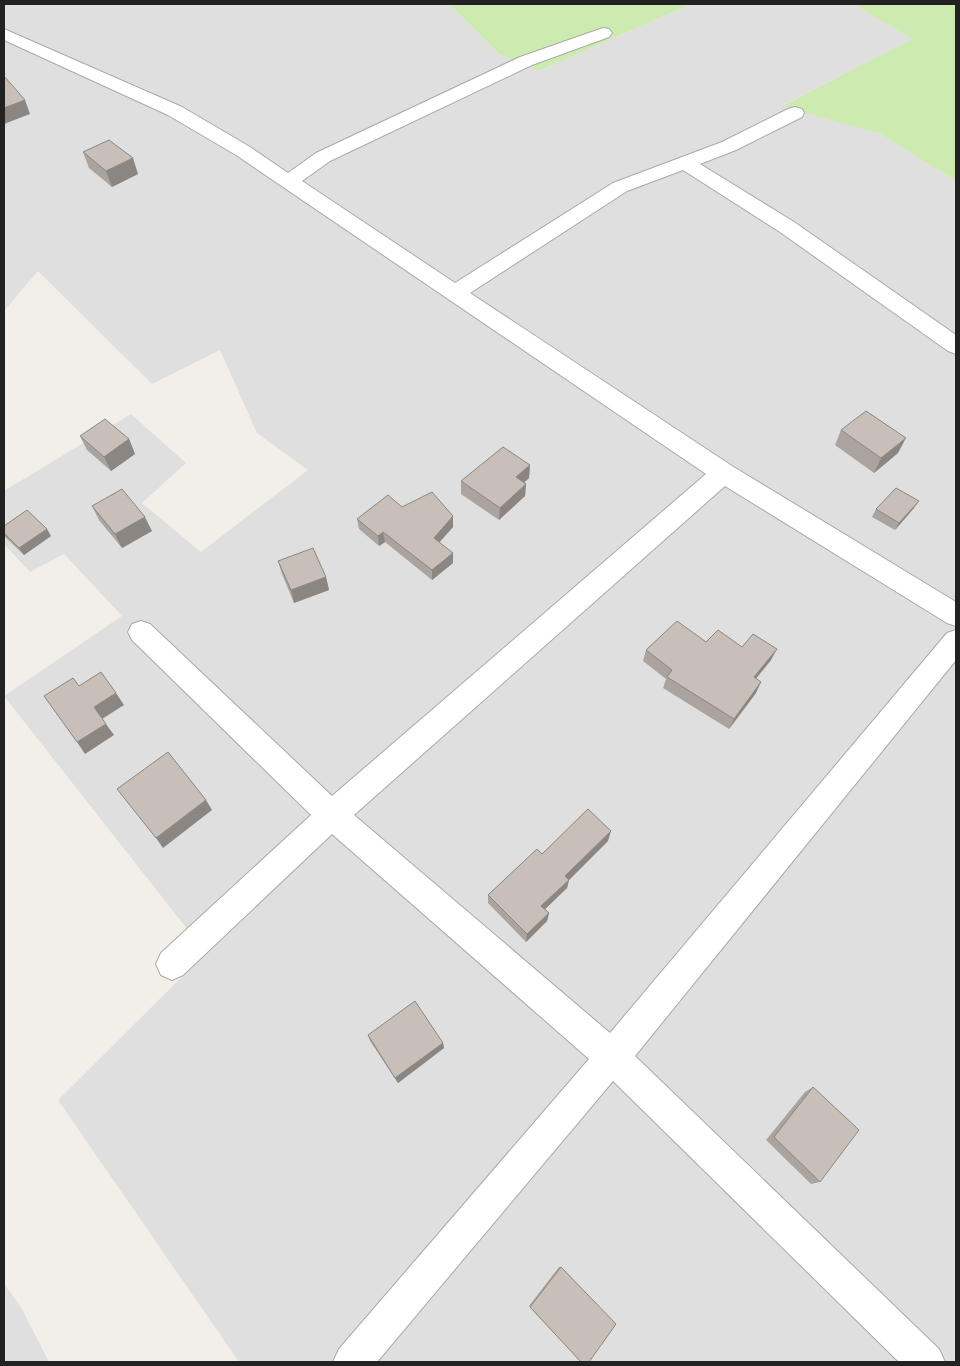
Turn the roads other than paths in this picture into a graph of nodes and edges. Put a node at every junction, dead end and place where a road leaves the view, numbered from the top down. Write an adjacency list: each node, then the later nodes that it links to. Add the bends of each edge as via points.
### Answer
1 (603, 33): 5 (street, via 526,61 323,157)
2 (4, 34): 5 (street, via 175,111)
3 (794, 113): 4 (street, via 729,146)
4 (686, 163): 6 (street, via 620,186); 7 (street, via 787,228)
5 (288, 182): 6 (street)
6 (456, 292): 8 (street)
7 (956, 346)
8 (723, 473): 9 (street); 12 (street)
9 (956, 615)
10 (142, 632): 12 (street)
11 (956, 642): 14 (street)
12 (332, 814): 13 (street); 14 (street)
13 (172, 964)
14 (612, 1057): 15 (street); 16 (street)
15 (352, 1362)
16 (926, 1362)

